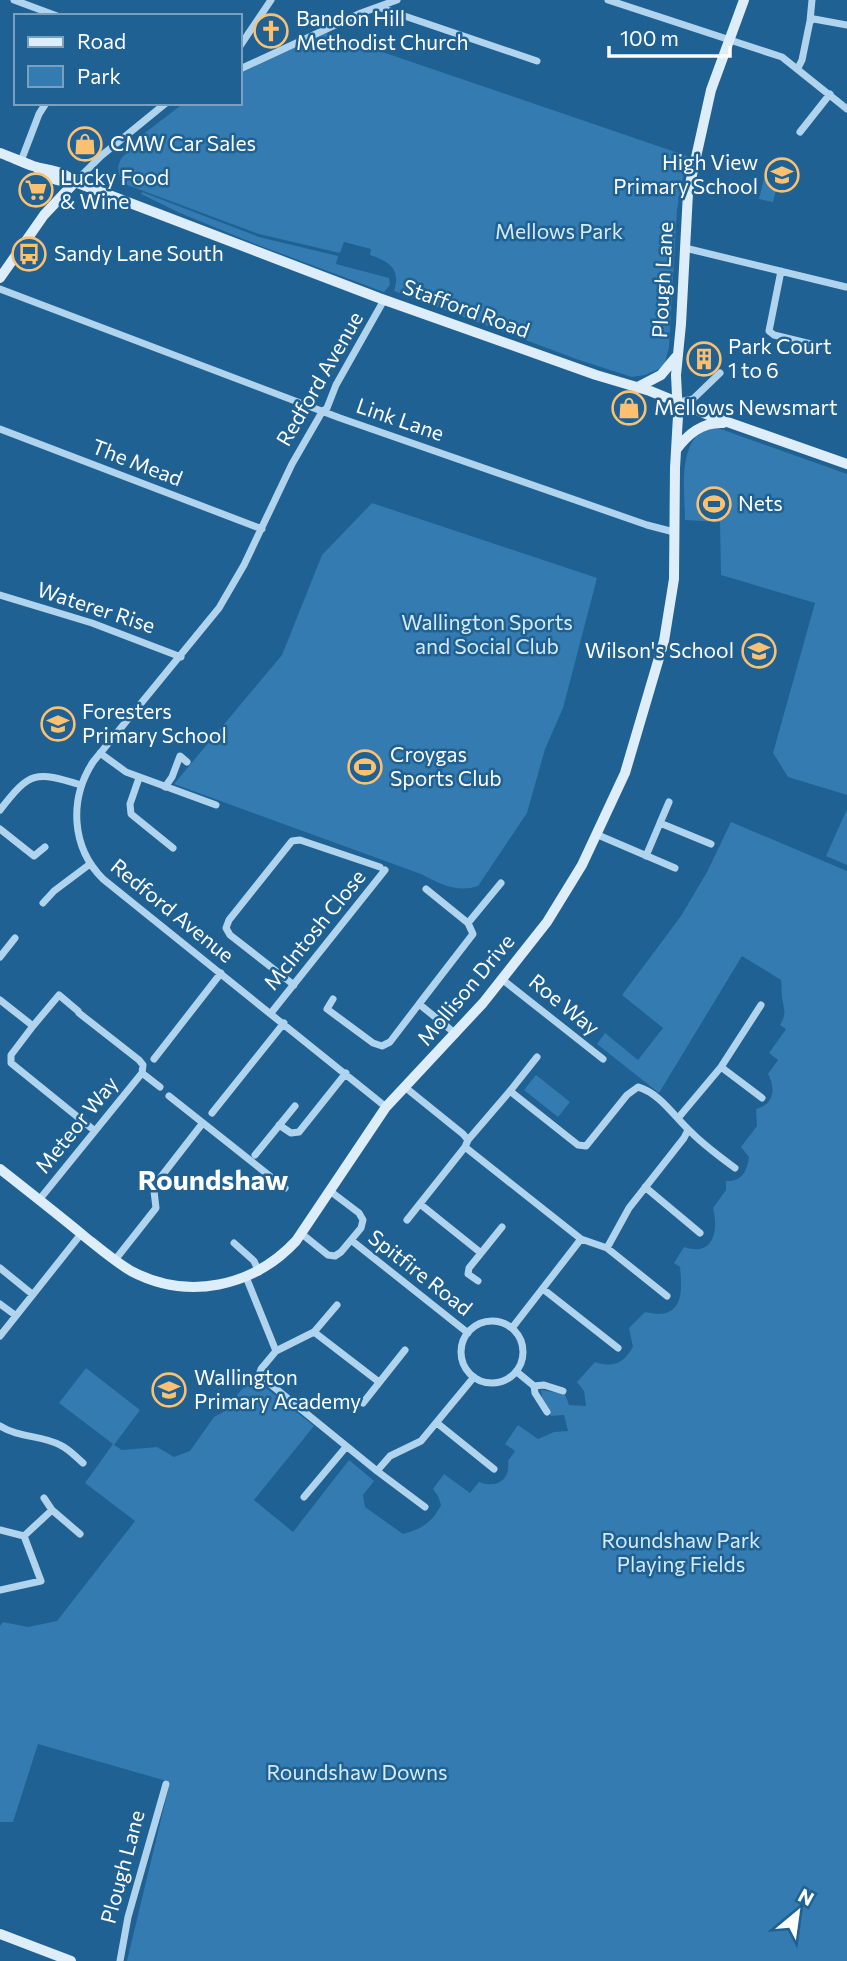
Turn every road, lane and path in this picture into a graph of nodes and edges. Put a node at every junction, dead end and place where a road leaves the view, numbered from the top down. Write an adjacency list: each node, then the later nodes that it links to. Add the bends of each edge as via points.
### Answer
1 (15, 0): 9 (street)
2 (271, 0): 13 (street)
3 (397, 0): 8 (street)
4 (608, 0): 7 (street)
5 (744, 0): 12 (main road, Plough Lane)
6 (812, 0): 10 (street)
7 (627, 3): 12 (street)
8 (378, 6): 14 (street); 15 (street)
9 (52, 14)
10 (810, 21): 11 (street); 16 (street)
11 (847, 25)
12 (728, 40): 16 (street, via 775,54); 28 (main road, Plough Lane, via 691,174)
13 (242, 43)
14 (537, 61)
15 (242, 68)
16 (797, 68): 17 (street)
17 (830, 94): 20 (street); 21 (street)
18 (45, 105): 23 (street)
19 (164, 105): 26 (street)
20 (847, 108)
21 (800, 132)
22 (0, 153): 23 (main road, Stafford Road)
23 (22, 161): 24 (main road, Stafford Road)
24 (36, 167): 25 (main road, Stafford Road); 26 (main road, Stafford Road, via 48,167)
25 (53, 178): 26 (main road, Stafford Road); 27 (main road, via 57,188)
26 (75, 182): 27 (main road); 33 (main road, Stafford Road)
27 (52, 205): 30 (main road)
28 (685, 248): 29 (street); 35 (main road, Plough Lane)
29 (782, 271): 31 (street); 34 (street, via 769,331)
30 (0, 278)
31 (847, 288)
32 (0, 289): 39 (street, Link Lane)
33 (384, 300): 37 (main road, Stafford Road); 39 (street, Redford Avenue)
34 (811, 344)
35 (678, 355): 37 (main road, via 662,375); 38 (main road, Plough Lane)
36 (720, 373): 38 (street, via 693,399)
37 (636, 388): 38 (main road, Stafford Road)
38 (679, 402): 40 (main road, Stafford Road); 42 (main road, Mollison Drive)
39 (322, 411): 44 (street, Redford Avenue); 45 (street, Link Lane)
40 (740, 426): 42 (main road, via 704,426); 43 (main road, Stafford Road)
41 (0, 429): 44 (street, The Mead)
42 (676, 450): 45 (main road, Mollison Drive)
43 (847, 464)
44 (262, 529): 47 (street, Redford Avenue, via 219,608)
45 (674, 532): 58 (main road, Mollison Drive, via 674,579 664,641 625,773)
46 (0, 595): 47 (street, Waterer Rise)
47 (181, 657): 48 (street, Redford Avenue)
48 (100, 753): 50 (street, via 118,769); 51 (street, Redford Avenue)
49 (187, 762): 52 (street, via 180,757)
50 (139, 778): 52 (street); 61 (street, via 131,814)
51 (81, 785): 55 (street, via 36,777 24,782); 63 (street, Redford Avenue, via 76,825)
52 (165, 787): 54 (street)
53 (669, 802): 56 (street)
54 (216, 805)
55 (0, 810)
56 (660, 822): 59 (street); 62 (street)
57 (0, 829): 60 (street, via 34,856)
58 (598, 835): 62 (street); 72 (main road, Mollison Drive, via 562,899)
59 (711, 844)
60 (45, 847)
61 (173, 848)
62 (646, 856): 64 (street)
63 (90, 864): 67 (street); 71 (street, Redford Avenue)
64 (675, 868)
65 (501, 883): 68 (street)
66 (426, 889): 68 (street)
67 (43, 903)
68 (468, 923): 76 (street, via 472,937)
69 (15, 938): 70 (street)
70 (0, 957)
71 (221, 973): 78 (street, Redford Avenue); 83 (street)
72 (503, 980): 81 (main road, Mollison Drive); 84 (street, Roe Way)
73 (294, 985): 73 (street, McIntosh Close, via 382,869 292,841 229,920 226,928 230,935); 78 (street, McIntosh Close)
74 (333, 999): 76 (street, via 327,1009 382,1046)
75 (0, 1000): 80 (street)
76 (419, 1004): 81 (street)
77 (761, 1005): 85 (street)
78 (271, 1013): 79 (street, Redford Avenue)
79 (284, 1023): 87 (street, Redford Avenue); 95 (street)
80 (33, 1026): 86 (street, Meteor Way, via 59,995 141,1063); 100 (street, via 11,1055 11,1063)
81 (456, 1034): 89 (main road, Mollison Drive)
82 (537, 1057): 90 (street)
83 (154, 1059)
84 (603, 1059)
85 (721, 1067): 92 (street); 96 (street)
86 (142, 1073): 88 (street, Meteor Way); 100 (street, Meteor Way)
87 (346, 1073): 94 (street, Redford Avenue); 98 (street, via 299,1132 291,1133)
88 (160, 1087)
89 (406, 1088): 94 (main road, Mollison Drive); 101 (street, via 463,1134)
90 (510, 1091): 96 (street, via 583,1146 638,1087); 101 (street)
91 (169, 1096): 97 (street)
92 (762, 1098)
93 (295, 1106): 98 (street)
94 (386, 1107): 107 (main road, Mollison Drive)
95 (212, 1113)
96 (679, 1117): 99 (street)
97 (202, 1124): 106 (street); 120 (street, via 157,1182 156,1208)
98 (279, 1125): 102 (street)
99 (688, 1130): 103 (street); 105 (street)
100 (96, 1131): 108 (street, Meteor Way)
101 (466, 1144): 109 (street); 115 (street)
102 (256, 1155)
103 (735, 1168)
104 (0, 1169): 108 (main road, Mollison Drive)
105 (645, 1187): 112 (street); 118 (street)
106 (285, 1188)
107 (330, 1191): 114 (main road, Mollison Drive); 116 (street, Spitfire Road, via 362,1217)
108 (39, 1200): 113 (main road, Mollison Drive)
109 (420, 1204): 110 (street); 119 (street)
110 (407, 1220)
111 (502, 1227): 119 (street)
112 (700, 1233)
113 (81, 1234): 120 (main road, Mollison Drive); 126 (street)
114 (302, 1234): 116 (street, Spitfire Road, via 332,1256); 122 (main road, Mollison Drive)
115 (581, 1239): 118 (street); 125 (street)
116 (351, 1240): 133 (street, Spitfire Road)
117 (234, 1243): 122 (street)
118 (607, 1248): 127 (street)
119 (481, 1252): 124 (street, via 468,1274)
120 (115, 1261): 123 (main road, Mollison Drive, via 175,1286 211,1287)
121 (0, 1268): 126 (street)
122 (259, 1272): 123 (main road, Mollison Drive)
123 (246, 1278): 137 (street)
124 (478, 1281)
125 (543, 1289): 131 (street); 135 (street)
126 (32, 1294): 130 (street)
127 (667, 1296)
128 (0, 1304): 130 (street)
129 (337, 1305): 132 (street)
130 (15, 1315): 134 (street)
131 (512, 1328): 133 (street, via 493,1321); 138 (street, via 522,1342)
132 (314, 1332): 137 (street); 140 (street)
133 (468, 1333): 139 (street, via 461,1351)
134 (0, 1336)
135 (618, 1348)
136 (405, 1350): 140 (street)
137 (276, 1351): 147 (street, via 259,1375)
138 (517, 1371): 139 (street, via 499,1383); 141 (street)
139 (474, 1377): 145 (street)
140 (379, 1382): 143 (street)
141 (534, 1386): 142 (street); 144 (street)
142 (563, 1391)
143 (363, 1403)
144 (547, 1412)
145 (437, 1423): 149 (street); 150 (street, via 421,1441 390,1455)
146 (0, 1426): 148 (street, via 62,1445)
147 (346, 1447): 150 (street); 151 (street)
148 (83, 1463)
149 (494, 1469)
150 (377, 1471): 153 (street)
151 (304, 1497)
152 (44, 1498): 154 (street)
153 (425, 1507)
154 (52, 1510): 156 (street); 157 (street)
155 (0, 1530): 157 (street)
156 (80, 1534)
157 (24, 1536): 158 (street, via 41,1581)
158 (0, 1590)
159 (166, 1784): 162 (street, Plough Lane)
160 (0, 1934): 161 (main road)
161 (71, 1961)
162 (120, 1961)

